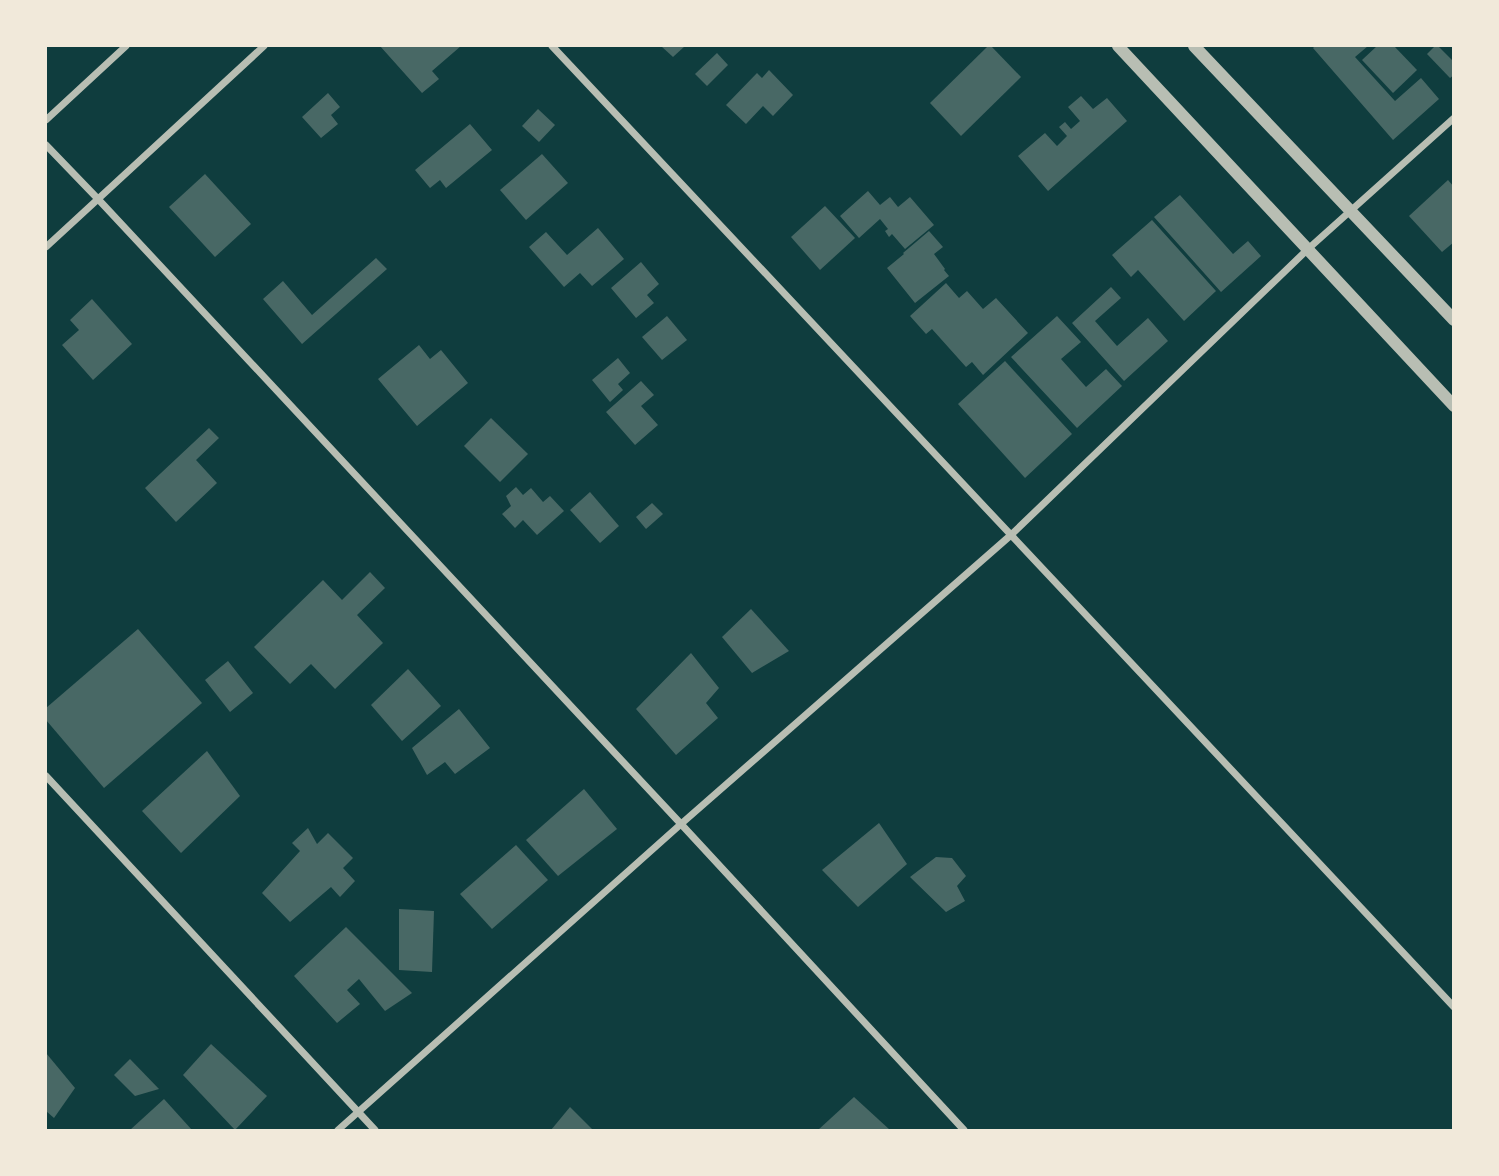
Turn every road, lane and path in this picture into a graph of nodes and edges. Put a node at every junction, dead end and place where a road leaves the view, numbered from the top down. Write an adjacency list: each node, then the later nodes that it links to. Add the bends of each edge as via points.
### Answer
1 (126, 46): 7 (street)
2 (264, 46): 9 (street)
3 (552, 46): 15 (street)
4 (1118, 46): 12 (street)
5 (1194, 46): 10 (street)
6 (1454, 118): 10 (street)
7 (46, 120)
8 (46, 145): 9 (street)
9 (98, 199): 11 (street); 17 (street)
10 (1351, 212): 12 (street); 13 (street)
11 (46, 247)
12 (1308, 249): 14 (street); 15 (street)
13 (1454, 320)
14 (1454, 405)
15 (1011, 535): 17 (street); 18 (street)
16 (46, 776): 19 (street)
17 (681, 824): 19 (street); 22 (street)
18 (1454, 1007)
19 (357, 1112): 20 (street); 21 (street)
20 (338, 1130)
21 (375, 1130)
22 (964, 1130)

